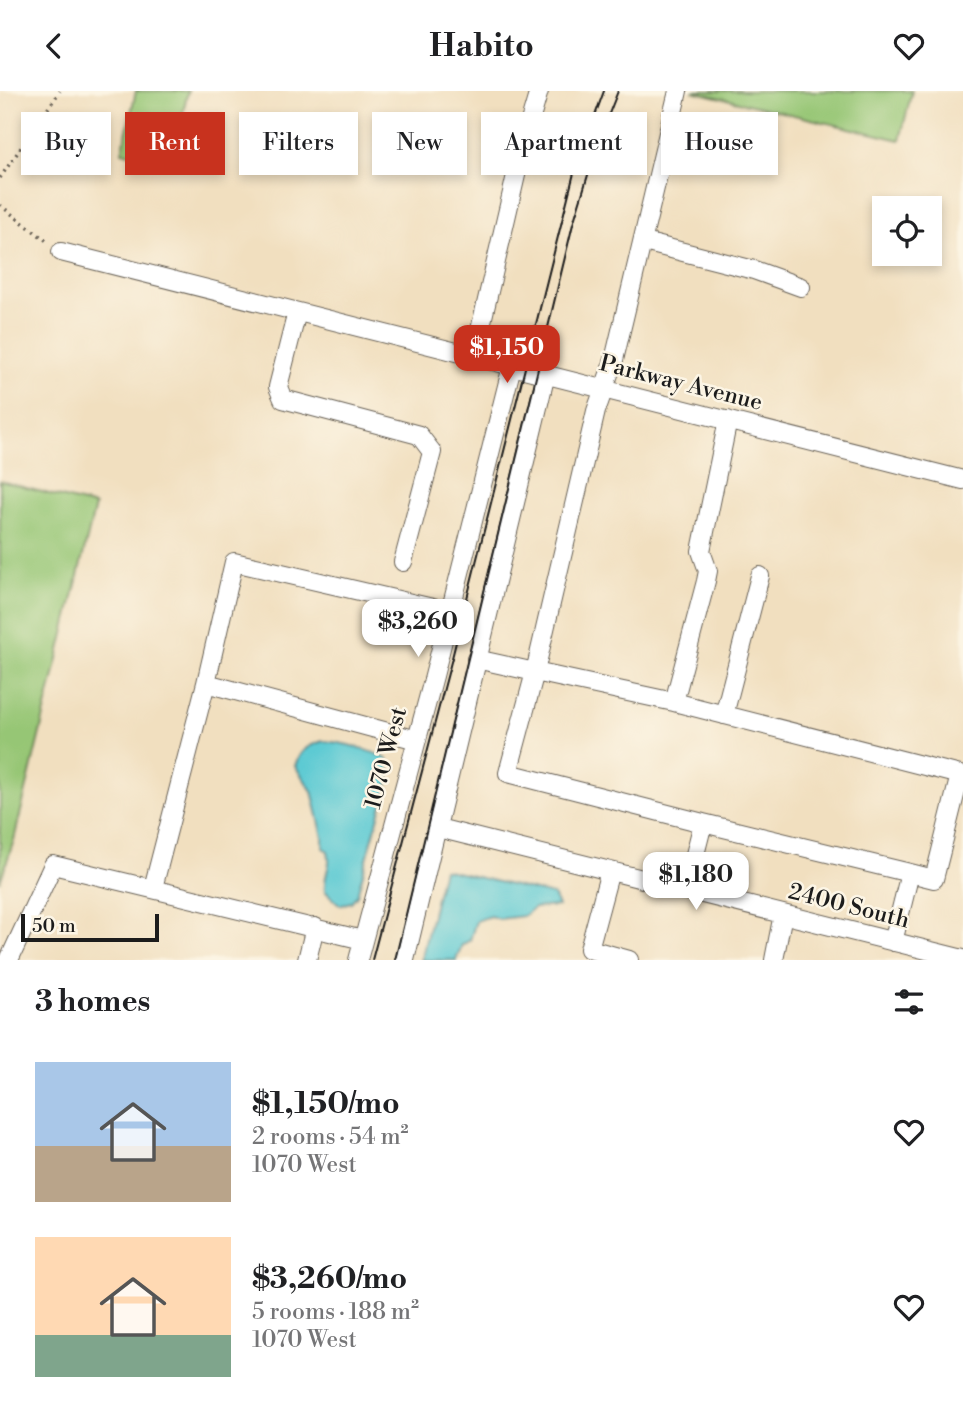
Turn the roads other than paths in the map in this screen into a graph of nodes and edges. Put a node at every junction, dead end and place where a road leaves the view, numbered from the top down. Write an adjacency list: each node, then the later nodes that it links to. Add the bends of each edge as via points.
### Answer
1 (539, 91): 7 (street)
2 (678, 91): 3 (street)
3 (643, 242): 5 (street); 10 (street)
4 (61, 252): 6 (street, Parkway Avenue)
5 (802, 287)
6 (297, 312): 7 (street, Parkway Avenue); 13 (street, via 278,387 282,399 419,435 432,451)
7 (474, 356): 8 (street, Parkway Avenue)
8 (512, 366): 9 (street, Parkway Avenue); 15 (street, 1070 West)
9 (546, 375): 10 (street, Parkway Avenue); 16 (street)
10 (605, 389): 11 (street, Parkway Avenue); 17 (street)
11 (728, 420): 12 (street, Parkway Avenue); 19 (street, via 701,551 708,571)
12 (963, 479)
13 (403, 562)
14 (760, 576): 20 (street)
15 (450, 612): 18 (street, via 234,562); 21 (street, 1070 West)
16 (476, 659): 17 (street); 23 (street)
17 (535, 672): 19 (street); 22 (street, via 509,773)
18 (206, 683): 21 (street); 26 (street)
19 (674, 702): 20 (street)
20 (724, 715): 25 (street, via 960,775 934,879)
21 (417, 740): 30 (street, 1070 West)
22 (703, 823): 25 (street); 27 (street)
23 (438, 828): 24 (street, 2400 South); 36 (street)
24 (610, 871): 27 (street, 2400 South); 37 (street, via 589,950)
25 (910, 873): 31 (street)
26 (153, 888): 29 (street); 33 (street, via 53,865)
27 (686, 890): 28 (street, 2400 South)
28 (783, 914): 31 (street, 2400 South); 38 (street)
29 (315, 927): 30 (street); 34 (street)
30 (363, 940): 35 (street, 1070 West)
31 (892, 941): 32 (street, 2400 South)
32 (926, 955): 39 (street, 2400 South)
33 (9, 960)
34 (307, 960)
35 (358, 960)
36 (405, 960)
37 (629, 960)
38 (774, 960)
39 (963, 960)

